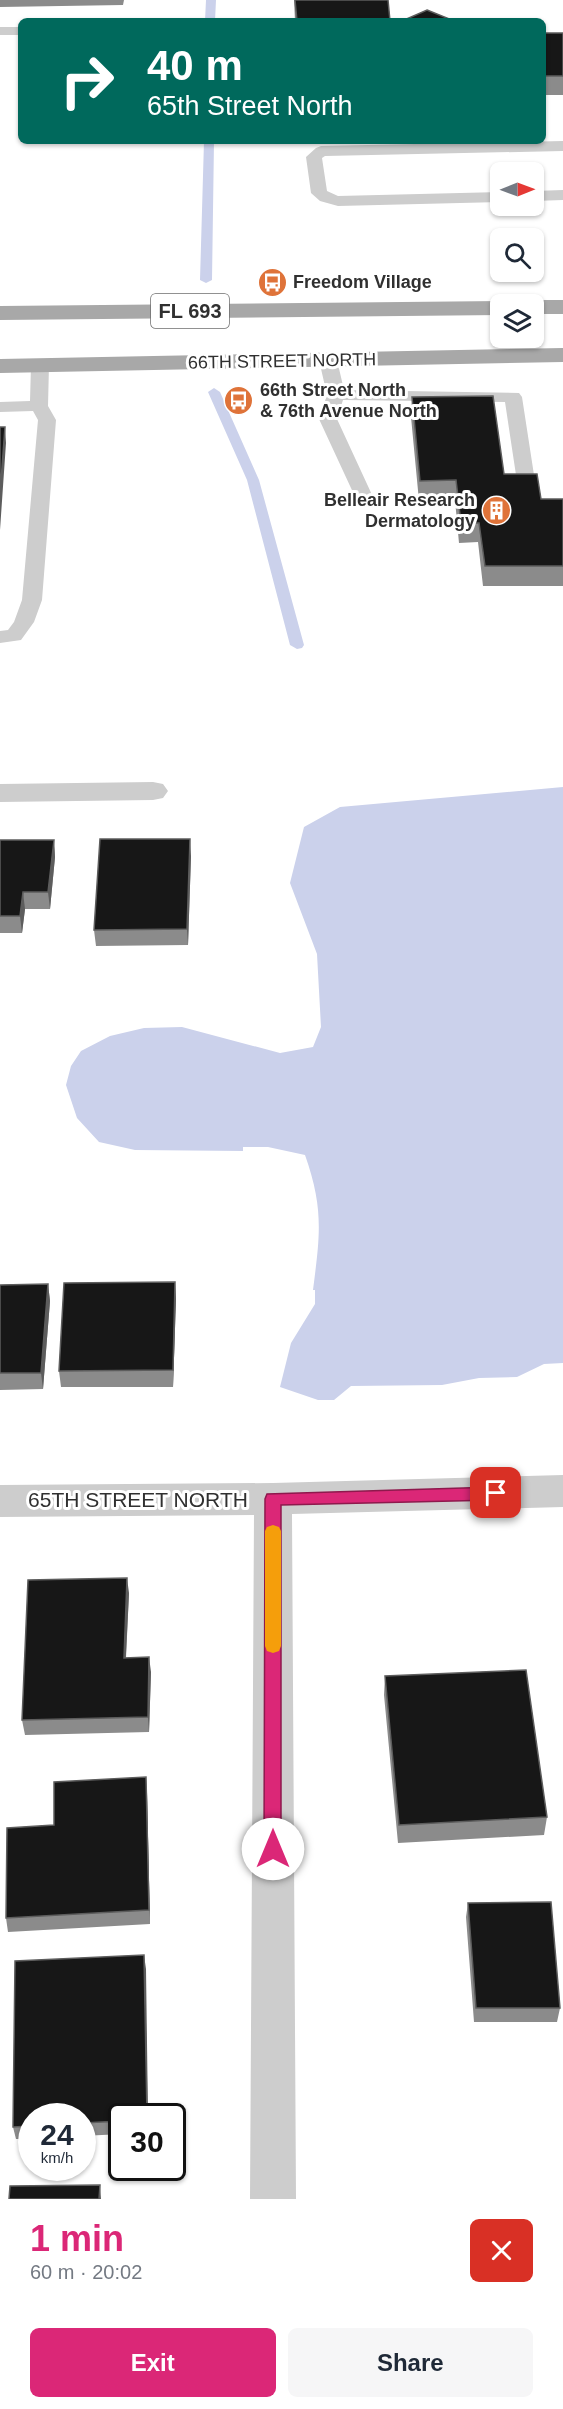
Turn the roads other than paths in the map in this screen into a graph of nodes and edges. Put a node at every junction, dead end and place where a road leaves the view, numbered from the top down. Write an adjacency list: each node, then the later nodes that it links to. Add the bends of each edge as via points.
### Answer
1 (18, 31): 2 (lane)
2 (0, 32)
3 (321, 146): 4 (lane); 7 (lane, via 314,157 319,193 326,198 338,201)
4 (563, 146)
5 (563, 195): 6 (lane)
6 (544, 196)
7 (490, 197)
8 (544, 307): 9 (main road)
9 (563, 307)
10 (490, 308): 11 (main road, FL 693)
11 (0, 313)
12 (563, 355): 13 (main road, 66TH STREET NORTH)
13 (328, 360): 14 (main road, 66TH STREET NORTH); 16 (lane)
14 (40, 365): 15 (main road, 66TH STREET NORTH); 17 (lane)
15 (0, 366)
16 (336, 395): 19 (lane, via 513,397); 20 (lane, via 328,419)
17 (39, 406): 18 (lane); 21 (lane, via 46,420 32,600 24,622)
18 (0, 407)
19 (525, 475)
20 (364, 497)
21 (7, 636)
22 (153, 791): 23 (street)
23 (0, 793)
24 (563, 1491): 25 (street, 65TH STREET NORTH)
25 (273, 1499): 26 (street, 65TH STREET NORTH); 27 (street)
26 (0, 1501)
27 (273, 2199)

